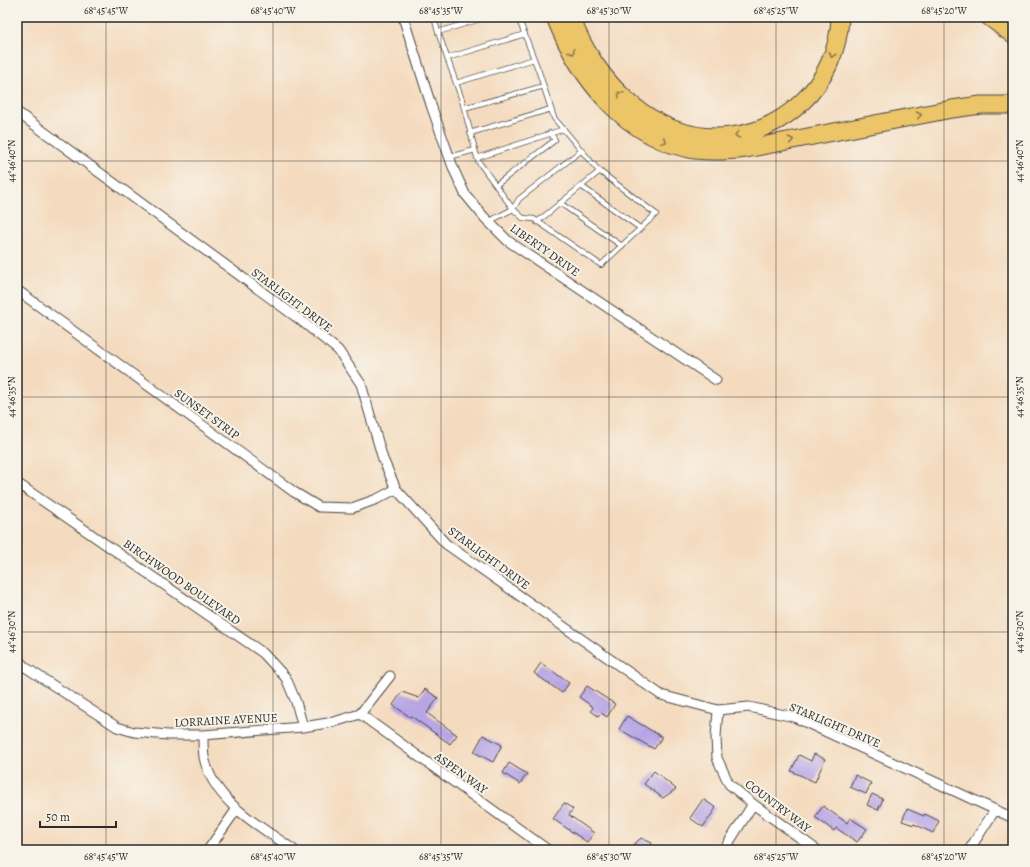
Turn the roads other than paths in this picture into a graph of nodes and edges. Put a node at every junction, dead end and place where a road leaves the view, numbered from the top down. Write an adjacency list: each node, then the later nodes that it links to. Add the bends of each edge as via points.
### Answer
1 (404, 17): 25 (street, LIBERTY DRIVE)
2 (434, 17): 9 (lane)
3 (487, 17): 9 (lane)
4 (518, 17): 10 (lane)
5 (556, 17): 16 (highway, one-way to 16, via 579,65 610,104 644,131 687,148 716,151 746,148 945,110)
6 (571, 17): 7 (highway, one-way to 6, via 838,37 830,61 818,83 802,102 765,127 738,135 719,137 677,131 637,109 601,72 585,47)
7 (840, 17)
8 (989, 17): 11 (highway)
9 (438, 32): 12 (lane)
10 (525, 34): 12 (lane); 13 (lane)
11 (1013, 34)
12 (447, 58): 14 (lane)
13 (534, 59): 14 (lane); 15 (lane)
14 (456, 83): 17 (lane)
15 (544, 86): 17 (lane); 18 (lane)
16 (1013, 105)
17 (464, 108): 21 (lane)
18 (551, 109): 20 (lane, via 554,118); 21 (lane)
19 (17, 112): 39 (street, STARLIGHT DRIVE, via 338,350 361,384 383,459)
20 (564, 129): 22 (lane); 24 (lane)
21 (470, 133): 23 (lane)
22 (550, 133): 26 (lane); 28 (lane, via 555,140)
23 (475, 150): 25 (lane); 26 (lane)
24 (582, 150): 27 (lane); 31 (lane, via 519,199)
25 (450, 157): 32 (street, LIBERTY DRIVE, via 465,194)
26 (477, 158): 28 (lane)
27 (600, 171): 29 (lane); 34 (lane, via 656,214)
28 (496, 185): 31 (lane)
29 (581, 186): 30 (lane); 34 (lane)
30 (560, 203): 33 (lane); 35 (lane)
31 (513, 209): 32 (lane); 33 (lane, via 523,218)
32 (488, 222): 37 (street, LIBERTY DRIVE, via 508,241)
33 (537, 222): 35 (lane, via 601,265)
34 (640, 228): 35 (lane)
35 (622, 246)
36 (17, 290): 39 (street, SUNSET STRIP, via 294,492 319,507 352,508)
37 (716, 380)
38 (17, 483): 44 (street, BIRCHWOOD BOULEVARD, via 263,653 286,678)
39 (396, 489): 42 (street, STARLIGHT DRIVE, via 446,544 661,695)
40 (17, 659): 45 (street, LORRAINE AVENUE, via 117,727 141,733)
41 (390, 676): 43 (street)
42 (718, 710): 46 (street, COUNTRY WAY, via 717,758 729,784); 48 (street, STARLIGHT DRIVE, via 749,707 794,717)
43 (360, 714): 44 (street, LORRAINE AVENUE, via 334,722); 52 (street, ASPEN WAY)
44 (303, 727): 45 (street, LORRAINE AVENUE)
45 (203, 735): 47 (street, via 204,757 214,784)
46 (753, 804): 53 (street); 54 (street, COUNTRY WAY)
47 (236, 810): 50 (street); 51 (street)
48 (995, 810): 49 (street, STARLIGHT DRIVE); 55 (street)
49 (1013, 818)
50 (208, 850)
51 (294, 850)
52 (548, 850)
53 (724, 850)
54 (817, 850)
55 (969, 850)

